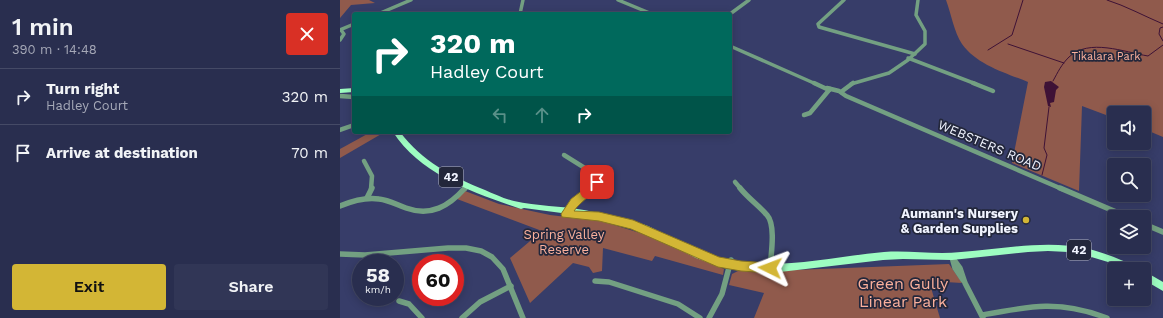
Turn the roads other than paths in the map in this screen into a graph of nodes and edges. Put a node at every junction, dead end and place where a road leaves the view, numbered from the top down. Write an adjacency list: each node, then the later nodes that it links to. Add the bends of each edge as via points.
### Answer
1 (411, 0): 7 (street)
2 (523, 0): 8 (street)
3 (618, 0): 9 (street)
4 (748, 0): 10 (street)
5 (844, 0): 15 (street, via 818,24 819,27)
6 (918, 0): 15 (street, via 916,15 926,38 925,44)
7 (383, 12)
8 (520, 12)
9 (647, 12)
10 (732, 12)
11 (352, 25): 12 (street)
12 (340, 30): 13 (street, via 344,34)
13 (340, 40)
14 (732, 47): 17 (street, WEBSTERS ROAD)
15 (915, 54): 16 (street)
16 (908, 58): 19 (street); 21 (street, via 888,73 858,80)
17 (829, 89): 21 (street, WEBSTERS ROAD); 24 (street, via 810,113)
18 (352, 91): 20 (main road)
19 (993, 91)
20 (340, 92)
21 (842, 93): 34 (street, WEBSTERS ROAD)
22 (340, 96): 23 (street)
23 (352, 97)
24 (804, 115)
25 (352, 126): 26 (street)
26 (340, 130)
27 (398, 134): 31 (main road, 42, via 418,156)
28 (564, 155): 35 (street, via 579,164 597,182 594,188 577,200)
29 (364, 161): 32 (street, via 374,177 374,184)
30 (735, 182): 42 (street, via 768,216 772,231)
31 (468, 186): 32 (street, via 446,206 433,212 417,212 385,200); 35 (main road, 42, via 494,198 541,211)
32 (367, 198): 33 (street)
33 (340, 206)
34 (1112, 210)
35 (567, 213): 40 (main road, 42, via 599,216 644,228 706,257)
36 (1151, 227): 37 (street)
37 (1163, 232)
38 (340, 254): 45 (street, via 365,255 466,248 481,251 492,257 503,269)
39 (954, 260): 41 (main road, 42, via 1045,247 1077,249); 42 (main road, 42, via 866,259 814,266); 48 (street, via 955,268 966,283)
40 (731, 262): 42 (main road, 42); 53 (street, via 722,294)
41 (1116, 262)
42 (770, 266)
43 (1151, 279): 46 (main road)
44 (595, 281): 52 (street, via 610,282 678,304)
45 (510, 286): 50 (street, via 480,302); 51 (street)
46 (1163, 287)
47 (404, 302): 49 (street, via 409,304)
48 (982, 316): 54 (street, via 1052,304 1075,307)
49 (422, 318)
50 (462, 318)
51 (523, 318)
52 (700, 318)
53 (709, 318)
54 (1107, 318)

